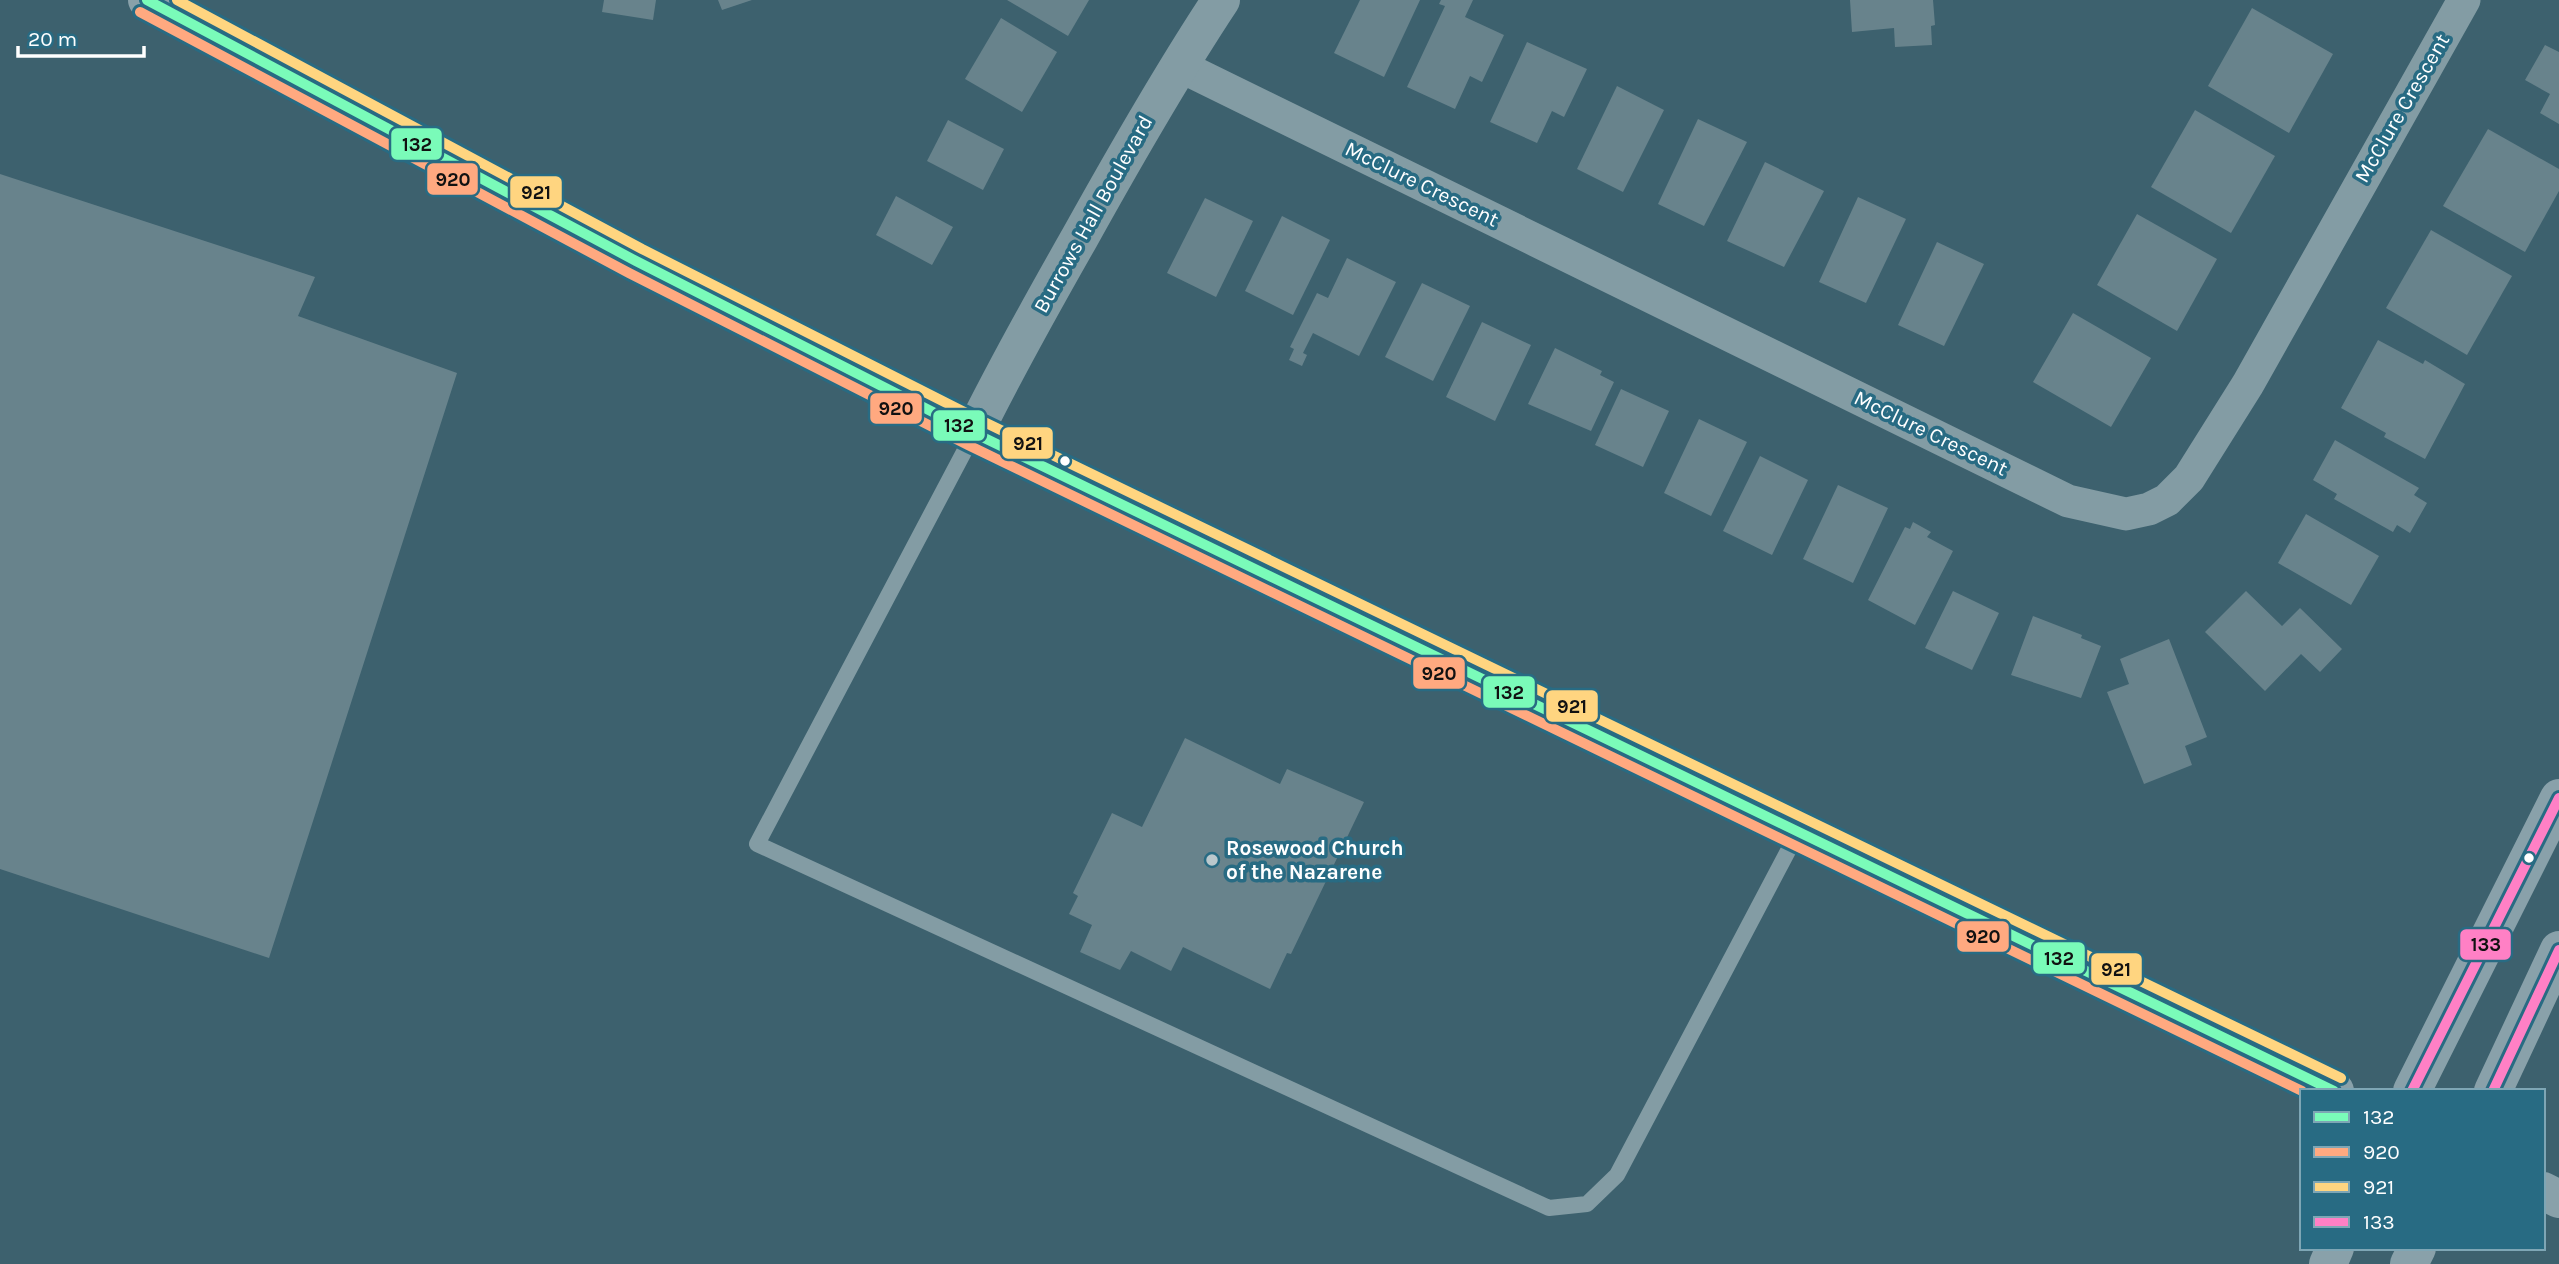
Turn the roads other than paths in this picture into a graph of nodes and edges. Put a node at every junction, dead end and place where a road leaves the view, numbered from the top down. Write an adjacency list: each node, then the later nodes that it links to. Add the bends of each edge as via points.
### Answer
1 (147, 0): 5 (main road, via 636,261)
2 (1222, 0): 4 (street, Burrows Hall Boulevard)
3 (2464, 0): 4 (street, McClure Crescent, via 2248,384 2189,478 2167,500 2126,514 2068,501)
4 (1178, 65): 5 (street, Burrows Hall Boulevard)
5 (974, 433): 7 (main road); 7 (lane, via 757,844 1549,1209 1587,1203 1617,1175)
6 (2559, 798): 10 (main road)
7 (1798, 832): 9 (main road)
8 (2559, 950): 11 (main road)
9 (2331, 1089)
10 (2413, 1089)
11 (2494, 1089)

